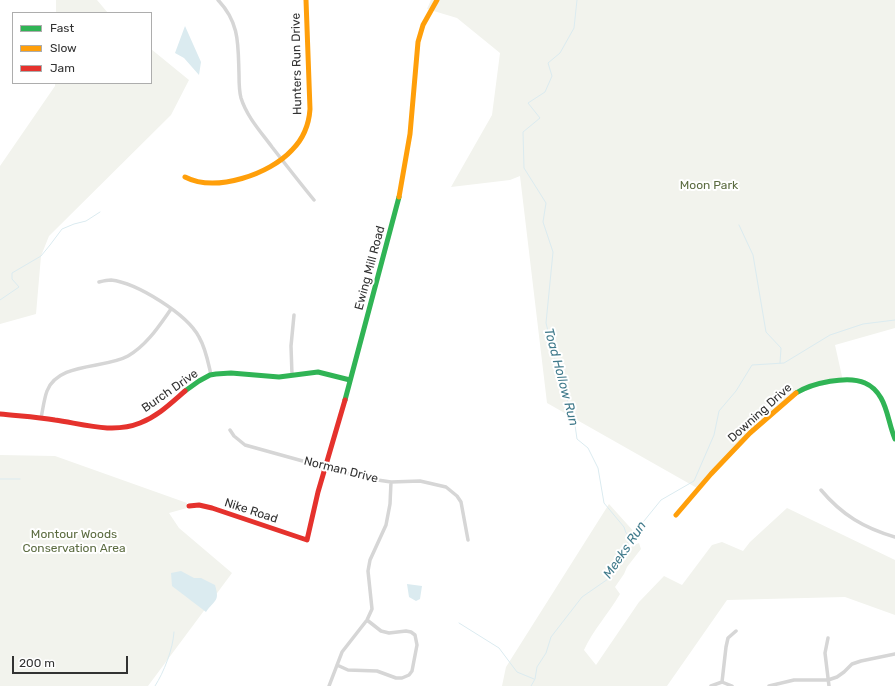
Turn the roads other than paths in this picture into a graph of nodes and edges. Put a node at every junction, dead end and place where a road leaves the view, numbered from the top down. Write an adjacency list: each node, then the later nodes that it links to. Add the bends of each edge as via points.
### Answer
1 (218, 0): 4 (street, via 227,11 237,36 241,98 250,118)
2 (306, 0): 4 (street, Hunters Run Drive, via 309,118 296,147)
3 (437, 0): 12 (street, Ewing Mill Road, via 423,26 418,42 410,134 399,195)
4 (282, 160): 5 (street, Hunters Run Drive, via 235,180 209,184); 6 (street)
5 (185, 177)
6 (314, 200)
7 (99, 282): 8 (street, via 110,280 136,288)
8 (171, 309): 10 (street, via 199,336); 14 (street, via 142,347 128,357 70,370 60,376 48,390)
9 (294, 315): 11 (street)
10 (211, 375): 11 (street, Burch Drive, via 221,373 275,378); 14 (street, Burch Drive, via 148,421 126,427 107,428)
11 (292, 375): 12 (street, Burch Drive, via 320,372)
12 (350, 380): 17 (street, Ewing Mill Road)
13 (0, 414): 14 (street, Burch Drive)
14 (42, 418)
15 (230, 430): 17 (street, Norman Drive, via 246,445)
16 (895, 439): 21 (street, Downing Drive, via 885,406 873,387 852,379 811,385 794,394 750,433)
17 (325, 467): 18 (street, Norman Drive, via 364,478); 23 (street, Ewing Mill Road)
18 (391, 482): 24 (street, Norman Drive, via 420,481 446,486 461,502); 25 (street, via 386,525 370,560 368,572 372,609)
19 (821, 490): 22 (street, via 839,510 857,522)
20 (189, 506): 23 (street, Nike Road, via 212,508)
21 (676, 515)
22 (895, 538)
23 (307, 540)
24 (468, 540)
25 (366, 620): 29 (street, via 342,652); 29 (street, via 381,631 406,631 415,635 417,645 412,671 409,675 396,678 377,671 348,670)
26 (736, 631): 31 (street, via 728,638)
27 (828, 638): 30 (street, via 825,653)
28 (895, 654): 30 (street, via 852,664 837,677)
29 (337, 665): 32 (street)
30 (828, 680): 35 (street, via 794,680); 36 (street)
31 (722, 682): 33 (street); 34 (street)
32 (329, 686)
33 (711, 686)
34 (732, 686)
35 (769, 686)
36 (829, 686)

